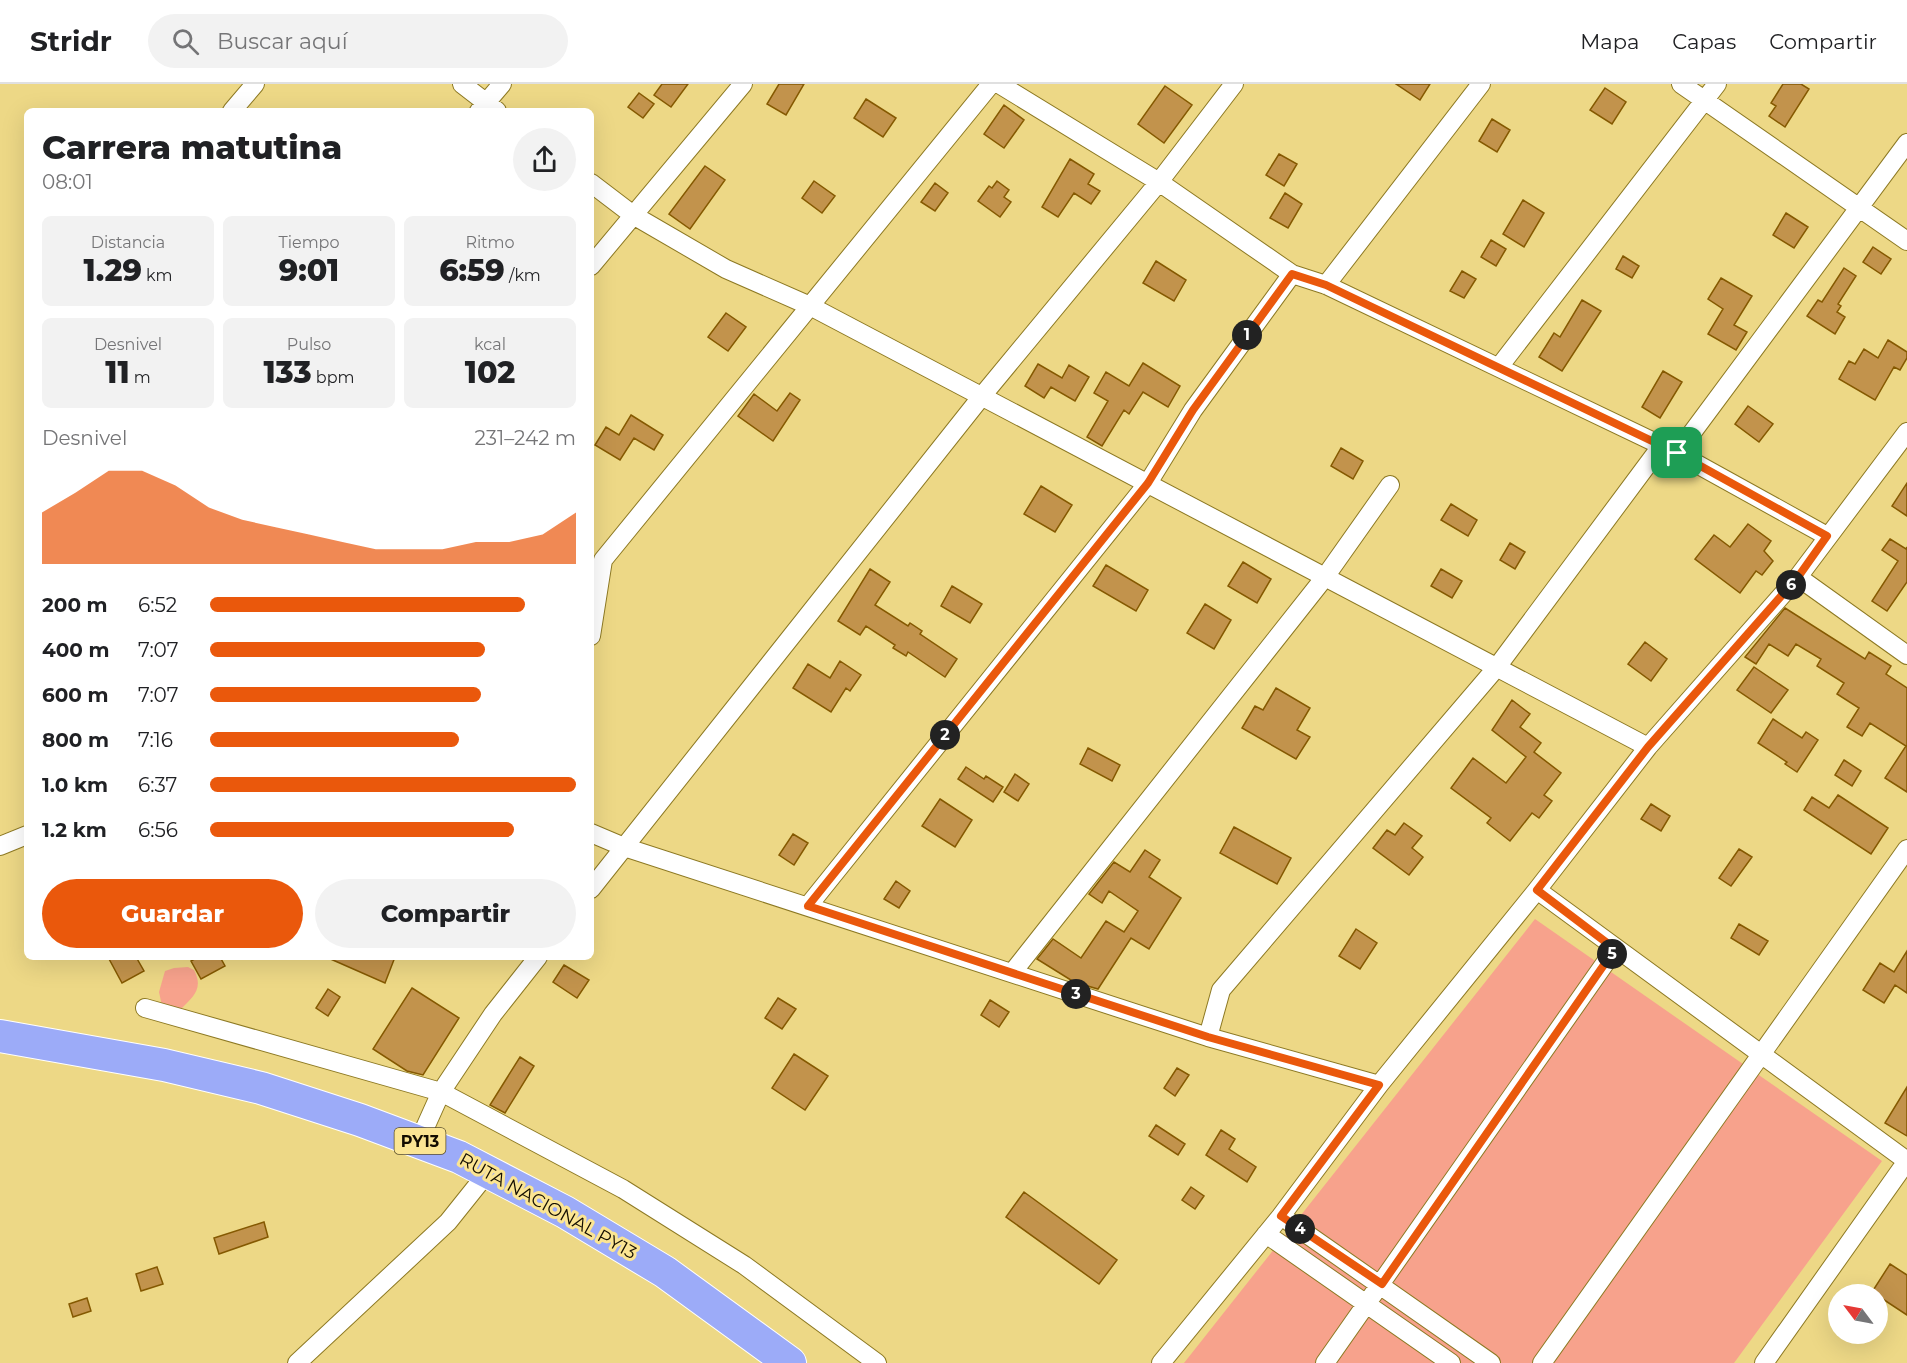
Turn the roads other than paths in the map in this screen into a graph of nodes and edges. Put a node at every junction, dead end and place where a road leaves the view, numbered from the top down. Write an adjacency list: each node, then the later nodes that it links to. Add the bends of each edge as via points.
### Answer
1 (255, 84): 12 (street)
2 (462, 84): 13 (street)
3 (501, 84): 13 (street)
4 (743, 84): 18 (street)
5 (991, 84): 23 (street)
6 (999, 84): 15 (street)
7 (1234, 84): 15 (street)
8 (1481, 84): 22 (street)
9 (1682, 84): 11 (street)
10 (1717, 84): 11 (street)
11 (1705, 99): 17 (street); 24 (street)
12 (235, 108)
13 (488, 108)
14 (1907, 143): 17 (street)
15 (1159, 182): 21 (street); 25 (street)
16 (594, 185): 18 (street)
17 (1858, 208): 19 (street); 27 (street)
18 (633, 215): 20 (street); 23 (street, via 726,269)
19 (1907, 241)
20 (594, 262)
21 (1292, 274): 22 (street); 28 (street, via 1193,410)
22 (1326, 285): 24 (street)
23 (810, 306): 25 (street); 33 (street, via 603,560)
24 (1499, 367): 27 (street)
25 (982, 396): 28 (street); 40 (street)
26 (1907, 432): 30 (street)
27 (1670, 449): 30 (street); 35 (street)
28 (1148, 483): 31 (street); 44 (street)
29 (1390, 485): 31 (street)
30 (1827, 536): 32 (street)
31 (1325, 577): 35 (street); 47 (street)
32 (1798, 577): 34 (street); 36 (street)
33 (594, 617)
34 (1907, 655)
35 (1497, 667): 36 (street); 50 (street, via 1221,990)
36 (1648, 747): 43 (street)
37 (594, 834): 40 (street)
38 (24, 836): 39 (street)
39 (0, 846)
40 (624, 847): 42 (street); 44 (street)
41 (1907, 849): 51 (street)
42 (594, 885)
43 (1537, 890): 45 (street); 52 (street)
44 (808, 906): 47 (street)
45 (1615, 949): 51 (street); 59 (street)
46 (536, 960): 53 (street, via 493,1014)
47 (1012, 973): 50 (street)
48 (145, 1008): 53 (street)
49 (0, 1036): 54 (highway, RUTA NACIONAL PY13 / PY13, via 152,1063 261,1088)
50 (1208, 1037): 52 (street)
51 (1763, 1055): 55 (street); 68 (street)
52 (1379, 1085): 57 (street)
53 (441, 1092): 54 (street); 63 (street, via 623,1189 744,1265)
54 (419, 1141): 56 (highway, RUTA NACIONAL PY13 / PY13)
55 (1907, 1161): 69 (street)
56 (488, 1172): 61 (street, via 448,1222); 62 (highway, RUTA NACIONAL PY13 / PY13, via 565,1212 665,1272)
57 (1281, 1216): 58 (street); 59 (street)
58 (1266, 1234): 60 (street); 64 (street)
59 (1382, 1284): 60 (street); 67 (street)
60 (1367, 1304): 65 (street); 66 (street)
61 (297, 1363)
62 (790, 1363)
63 (877, 1363)
64 (1161, 1363)
65 (1325, 1363)
66 (1451, 1363)
67 (1491, 1363)
68 (1542, 1363)
69 (1764, 1363)

